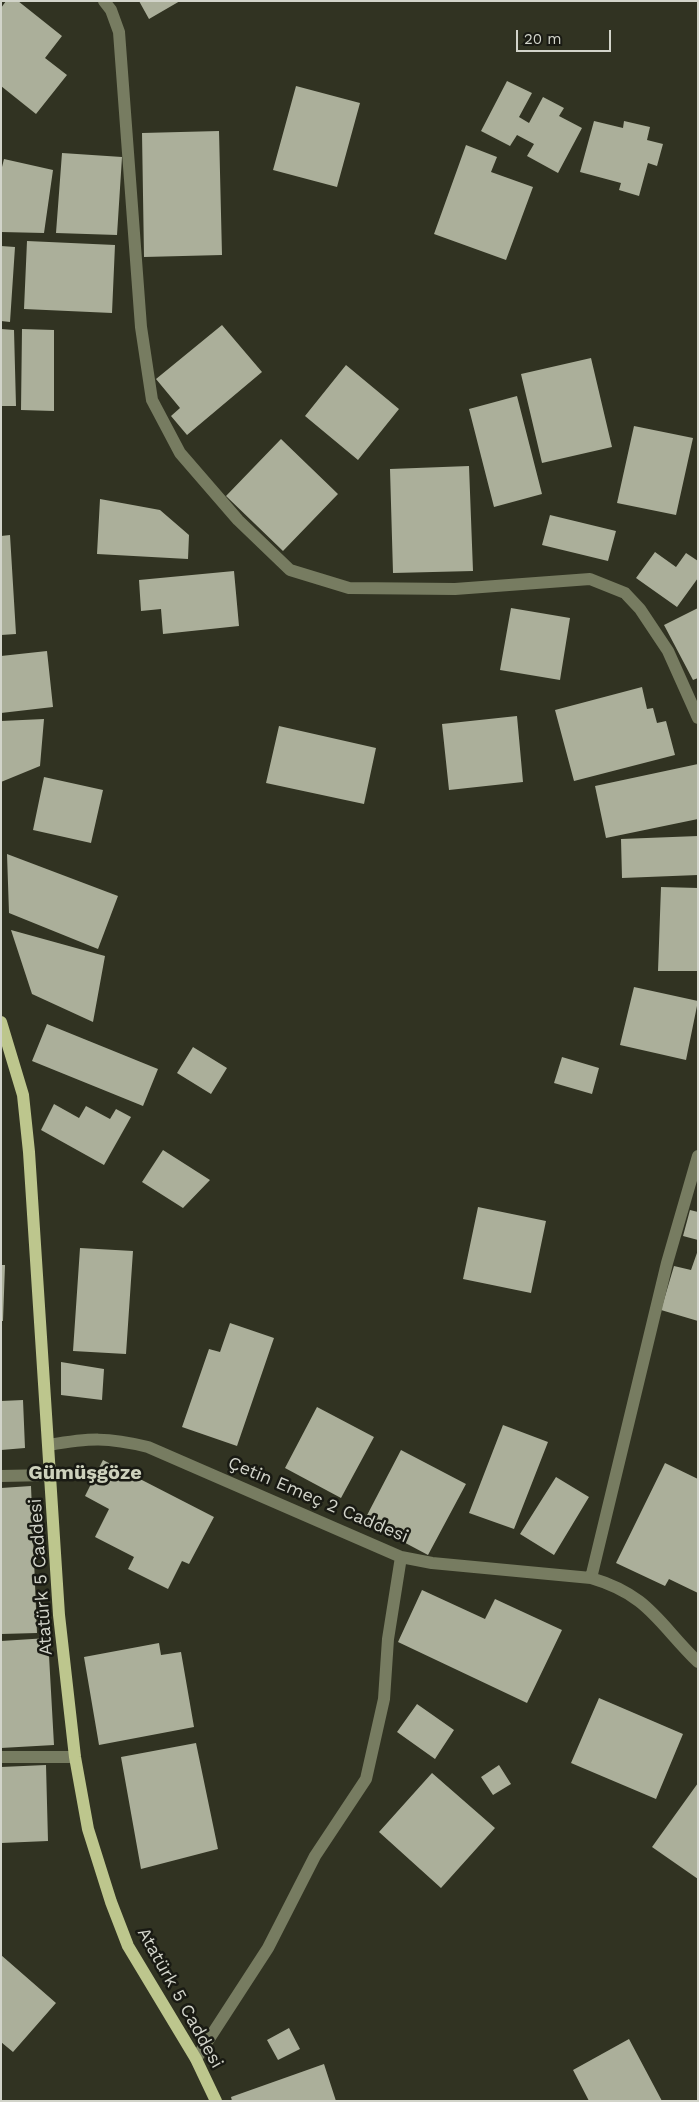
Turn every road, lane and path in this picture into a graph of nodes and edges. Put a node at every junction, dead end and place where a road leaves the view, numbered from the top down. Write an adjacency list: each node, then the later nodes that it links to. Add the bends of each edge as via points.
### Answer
1 (104, 1): 2 (street, via 119,32 141,327 152,400 180,453 238,520 290,570 349,588 454,589 590,579 626,593 668,652)
2 (698, 718)
3 (1, 1022): 5 (main road, Atatürk 5 Caddesi, via 23,1095)
4 (698, 1156): 9 (street, via 664,1272)
5 (49, 1444): 6 (main road, Atatürk 5 Caddesi); 8 (street, Çetin Emeç 2 Caddesi, via 90,1438 148,1447)
6 (50, 1475): 7 (street); 11 (main road, Atatürk 5 Caddesi)
7 (1, 1476)
8 (401, 1557): 9 (street, Çetin Emeç 2 Caddesi, via 432,1563); 13 (street, via 388,1638 384,1698 366,1779 314,1856 268,1948)
9 (591, 1578): 10 (street, Çetin Emeç 2 Caddesi, via 630,1593 649,1607)
10 (698, 1662)
11 (75, 1757): 12 (street); 13 (main road, Atatürk 5 Caddesi, via 88,1829 128,1946)
12 (1, 1758)
13 (196, 2058): 14 (main road, Atatürk 5 Caddesi)
14 (216, 2101)

